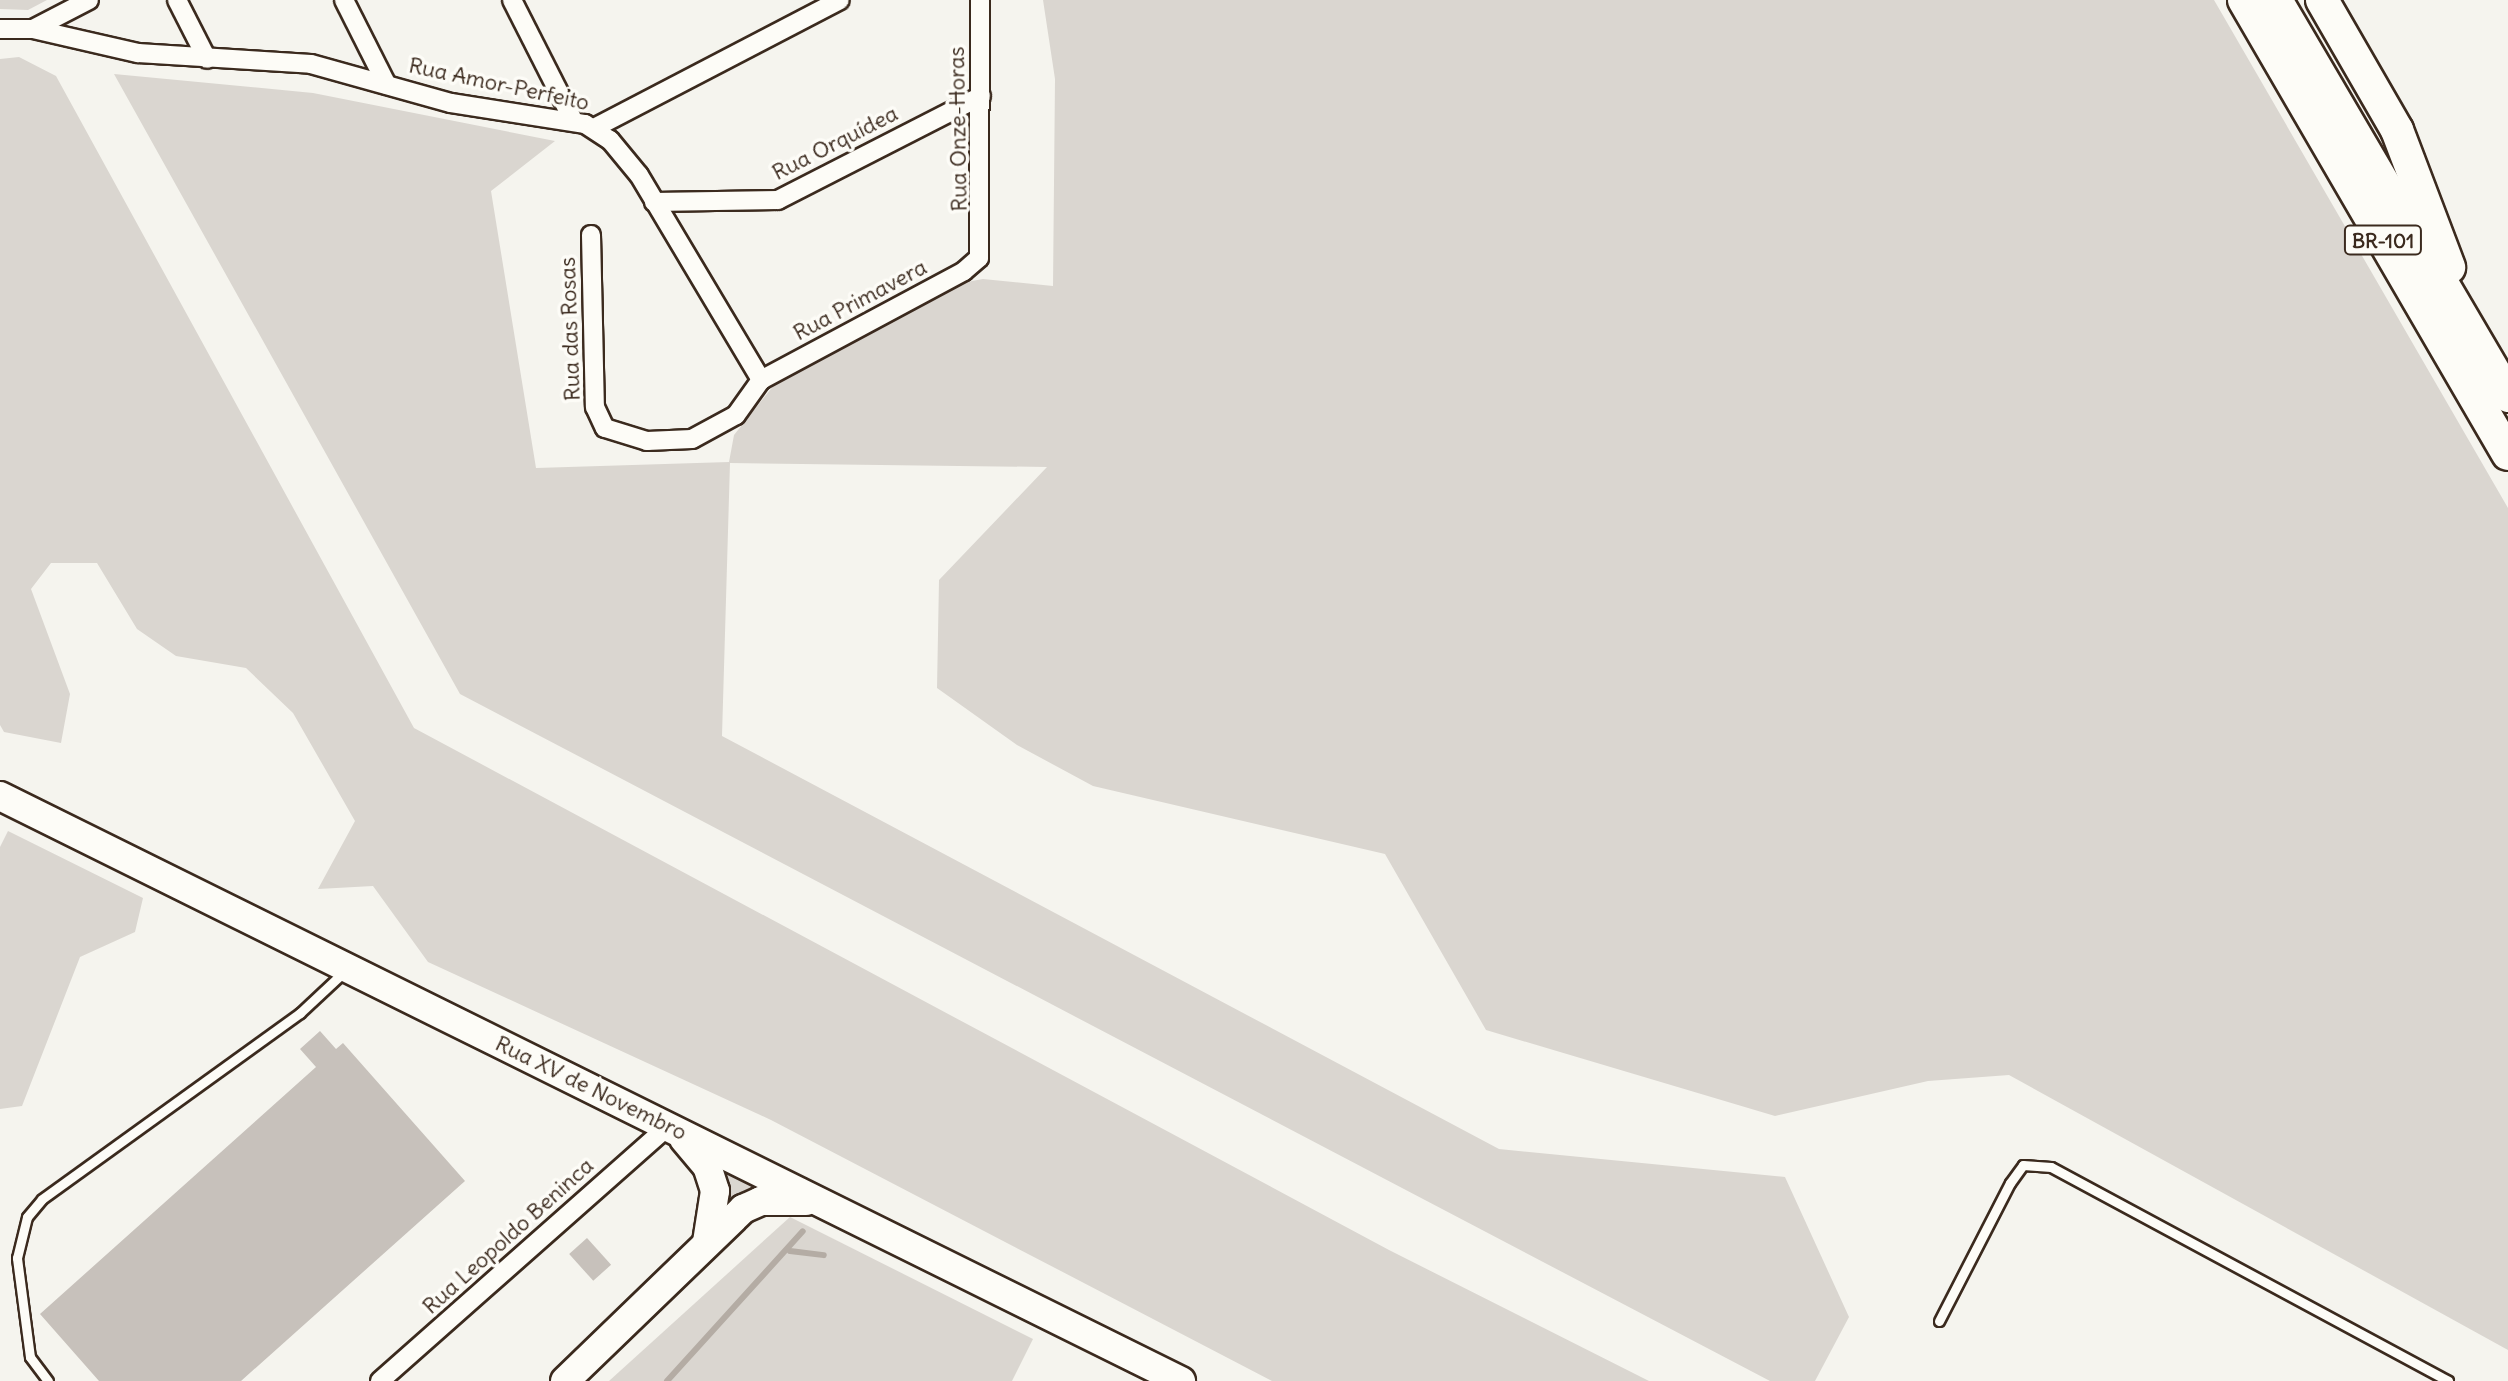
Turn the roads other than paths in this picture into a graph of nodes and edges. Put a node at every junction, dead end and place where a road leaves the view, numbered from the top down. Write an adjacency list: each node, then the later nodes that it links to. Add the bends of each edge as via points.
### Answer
1 (89, 0): 11 (street)
2 (177, 0): 12 (street)
3 (344, 0): 13 (street)
4 (840, 0): 16 (street)
5 (980, 0): 14 (street, Rua Onze-Horas)
6 (2244, 0): 23 (highway, BR-101)
7 (2276, 0): 20 (highway, BR-101)
8 (2322, 0): 20 (highway, via 2397,130)
9 (514, 1): 15 (street)
10 (0, 29): 11 (street, Rua Amor-Perfeito)
11 (33, 29): 12 (street, Rua Amor-Perfeito, via 138,53)
12 (207, 59): 13 (street, Rua Amor-Perfeito, via 311,64)
13 (387, 85): 15 (street, Rua Amor-Perfeito, via 476,108)
14 (981, 96): 17 (street, Rua Orquídea, via 778,200); 19 (street, Rua Onze-Horas)
15 (573, 120): 16 (street, Rua Amor-Perfeito)
16 (594, 128): 17 (street, Rua Amor-Perfeito, via 624,154)
17 (654, 202): 21 (street, Rua Amor-Perfeito)
18 (591, 235): 21 (street, Rua das Rosas, via 595,407 605,428 647,441 692,439 736,415)
19 (979, 258): 21 (street, Rua Primavera, via 964,271)
20 (2476, 342): 22 (highway, BR-101)
21 (761, 380)
22 (2508, 396)
23 (2508, 454)
24 (0, 796): 25 (main road, Rua XV de Novembro)
25 (348, 968): 26 (main road, Rua XV de Novembro); 30 (lane, via 300,1013 42,1199 27,1217 17,1258 30,1357)
26 (668, 1126): 27 (main road, Rua XV de Novembro); 28 (main road, via 691,1145 712,1179 715,1217); 31 (street, Rua Leopoldo Beninca)
27 (819, 1203): 28 (main road, via 761,1201 743,1209); 33 (main road, Rua XV de Novembro)
28 (707, 1243): 32 (main road)
29 (1939, 1321): 34 (lane, via 2023,1165 2051,1167)
30 (48, 1381)
31 (380, 1381)
32 (565, 1381)
33 (1181, 1381)
34 (2448, 1381)

